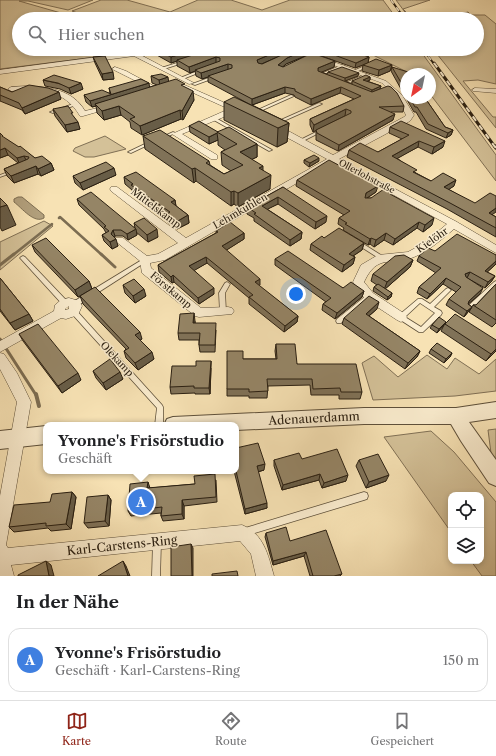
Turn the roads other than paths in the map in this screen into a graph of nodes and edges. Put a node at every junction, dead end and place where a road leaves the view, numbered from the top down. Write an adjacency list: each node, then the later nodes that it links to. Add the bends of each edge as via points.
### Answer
1 (130, 56): 11 (street)
2 (140, 56): 7 (street, Ollerlohstraße)
3 (306, 56): 6 (street)
4 (188, 61): 7 (lane)
5 (373, 64): 10 (lane)
6 (342, 66): 10 (street); 14 (lane, via 320,75)
7 (164, 68): 15 (street, Ollerlohstraße)
8 (115, 69): 24 (street)
9 (204, 70): 15 (lane)
10 (355, 71): 13 (street)
11 (0, 72)
12 (223, 75): 17 (lane)
13 (367, 75): 18 (lane); 20 (street)
14 (326, 77)
15 (180, 81): 17 (street, Ollerlohstraße); 24 (street); 32 (street, Ollerlohstraße)
16 (338, 82): 18 (lane)
17 (194, 84): 32 (street, Ollerlohstraße)
18 (344, 84): 19 (lane)
19 (351, 87)
20 (392, 87): 22 (lane); 42 (street, Lehmkuhlen, via 400,95 410,115 405,124)
21 (11, 89): 28 (street, via 46,89 68,97)
22 (385, 90)
23 (475, 90): 25 (street)
24 (160, 91): 26 (street)
25 (496, 91)
26 (153, 93)
27 (292, 96): 32 (lane)
28 (77, 104): 30 (street, via 83,114); 31 (lane)
29 (320, 104): 32 (lane)
30 (117, 105)
31 (52, 112)
32 (253, 117): 33 (street); 37 (street, Ollerlohstraße)
33 (213, 118): 35 (street); 39 (lane)
34 (327, 128): 37 (lane)
35 (176, 134): 36 (lane); 41 (street)
36 (160, 139)
37 (300, 141): 42 (street, Ollerlohstraße)
38 (153, 142): 40 (lane)
39 (270, 150)
40 (130, 152)
41 (214, 157)
42 (334, 158): 46 (street, Ollerlohstraße, via 387,190); 49 (street, Lehmkuhlen)
43 (21, 168): 44 (lane)
44 (0, 176)
45 (114, 189): 49 (street, Mittelskamp)
46 (454, 224): 50 (street, Ollerlohstraße); 52 (street, Kielöhr, via 410,255)
47 (349, 238): 52 (lane)
48 (119, 240): 53 (street)
49 (185, 243): 53 (street, Lehmkuhlen, via 161,256)
50 (496, 250)
51 (23, 258): 61 (lane, Olekamp)
52 (382, 258): 59 (street, Kielöhr, via 365,268 358,282)
53 (145, 260): 61 (lane, Lehmkuhlen); 63 (street, Förstkamp, via 146,270 199,313)
54 (496, 283): 58 (lane)
55 (227, 284): 63 (lane, via 222,293)
56 (479, 289): 58 (lane)
57 (448, 290): 60 (lane)
58 (485, 293): 62 (lane)
59 (369, 296): 64 (street, Kielöhr); 65 (lane)
60 (430, 307): 64 (lane, via 420,300); 64 (lane, via 439,312 421,330)
61 (68, 308): 66 (street); 70 (lane, Olekamp, via 160,407)
62 (469, 309)
63 (225, 311)
64 (401, 317)
65 (339, 321)
66 (0, 348)
67 (0, 358): 73 (street, via 24,402)
68 (496, 410): 69 (street, Adenauerdamm)
69 (456, 416): 71 (street, Adenauerdamm, via 364,416); 75 (street)
70 (158, 422)
71 (237, 422)
72 (43, 435): 73 (street)
73 (19, 437): 74 (street); 79 (street)
74 (0, 440)
75 (496, 476)
76 (364, 496): 77 (lane, Karl-Carstens-Ring)
77 (242, 533): 78 (street, Karl-Carstens-Ring); 82 (street, via 253,539)
78 (157, 541): 79 (street, Karl-Carstens-Ring); 81 (lane)
79 (1, 544): 80 (street)
80 (5, 576)
81 (156, 576)
82 (264, 576)

